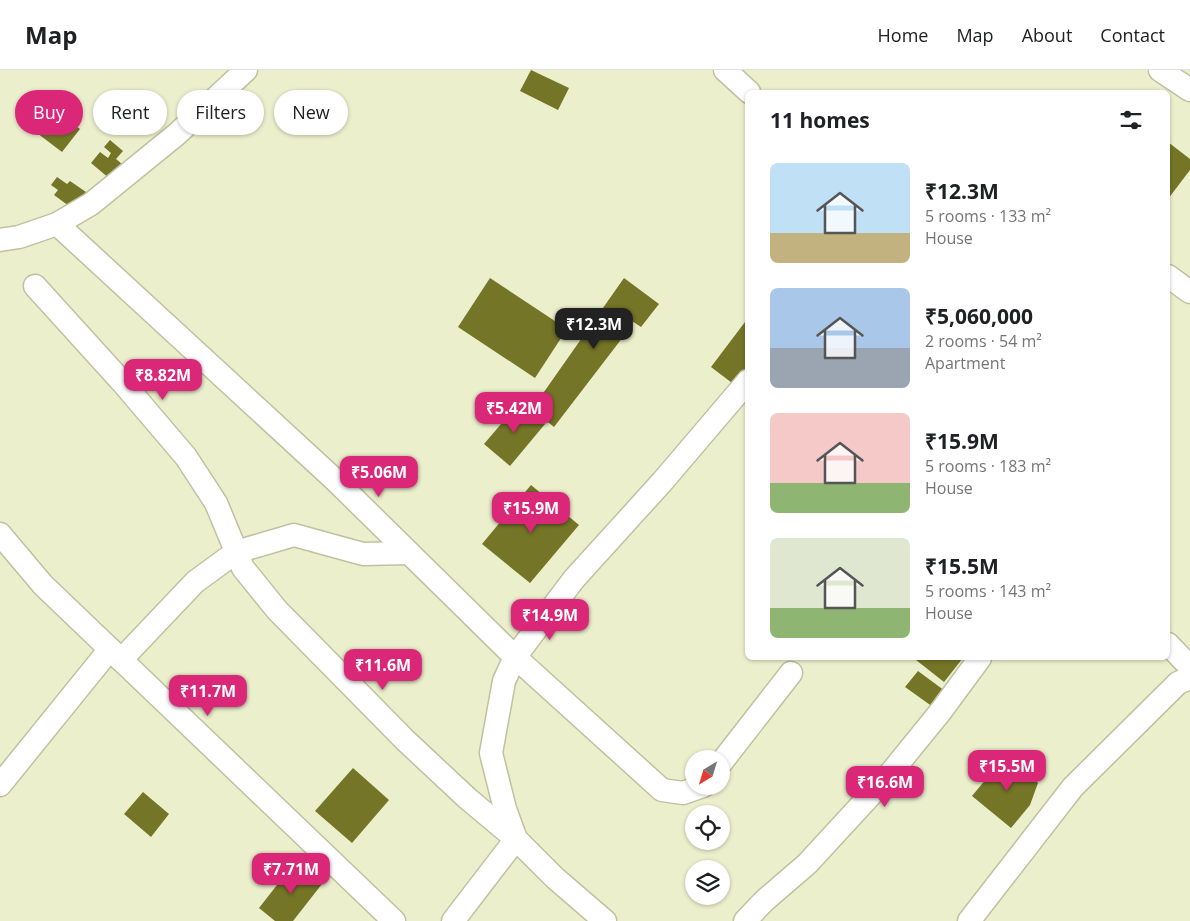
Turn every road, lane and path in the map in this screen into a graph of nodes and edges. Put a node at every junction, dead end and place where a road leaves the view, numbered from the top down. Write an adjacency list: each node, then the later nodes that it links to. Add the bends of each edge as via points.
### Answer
1 (725, 70): 4 (street)
2 (1160, 70): 5 (street)
3 (240, 72): 6 (street, via 176,134 91,204)
4 (747, 90)
5 (1190, 90)
6 (57, 224): 7 (street); 14 (street)
7 (2, 243)
8 (1170, 277): 10 (street)
9 (35, 286): 13 (street, via 186,457 216,503)
10 (1190, 292)
11 (745, 385): 17 (street, via 574,579)
12 (0, 534): 16 (street, via 43,585)
13 (236, 552): 14 (street, via 294,534 363,554); 16 (street, via 195,582); 25 (street, via 243,568 277,610 318,652 412,747)
14 (409, 552): 17 (street)
15 (1170, 646): 19 (street)
16 (115, 655): 23 (street); 26 (street)
17 (515, 657): 24 (street, via 662,790); 25 (street, via 504,681 492,753 505,809)
18 (979, 660): 29 (street, via 883,782 807,864)
19 (1190, 667)
20 (791, 673): 22 (street)
21 (1190, 678): 30 (street, via 1178,683 1073,787)
22 (730, 751)
23 (0, 785)
24 (685, 792)
25 (516, 838): 27 (street); 28 (street, via 555,878)
26 (394, 921)
27 (453, 921)
28 (605, 921)
29 (746, 921)
30 (969, 921)

